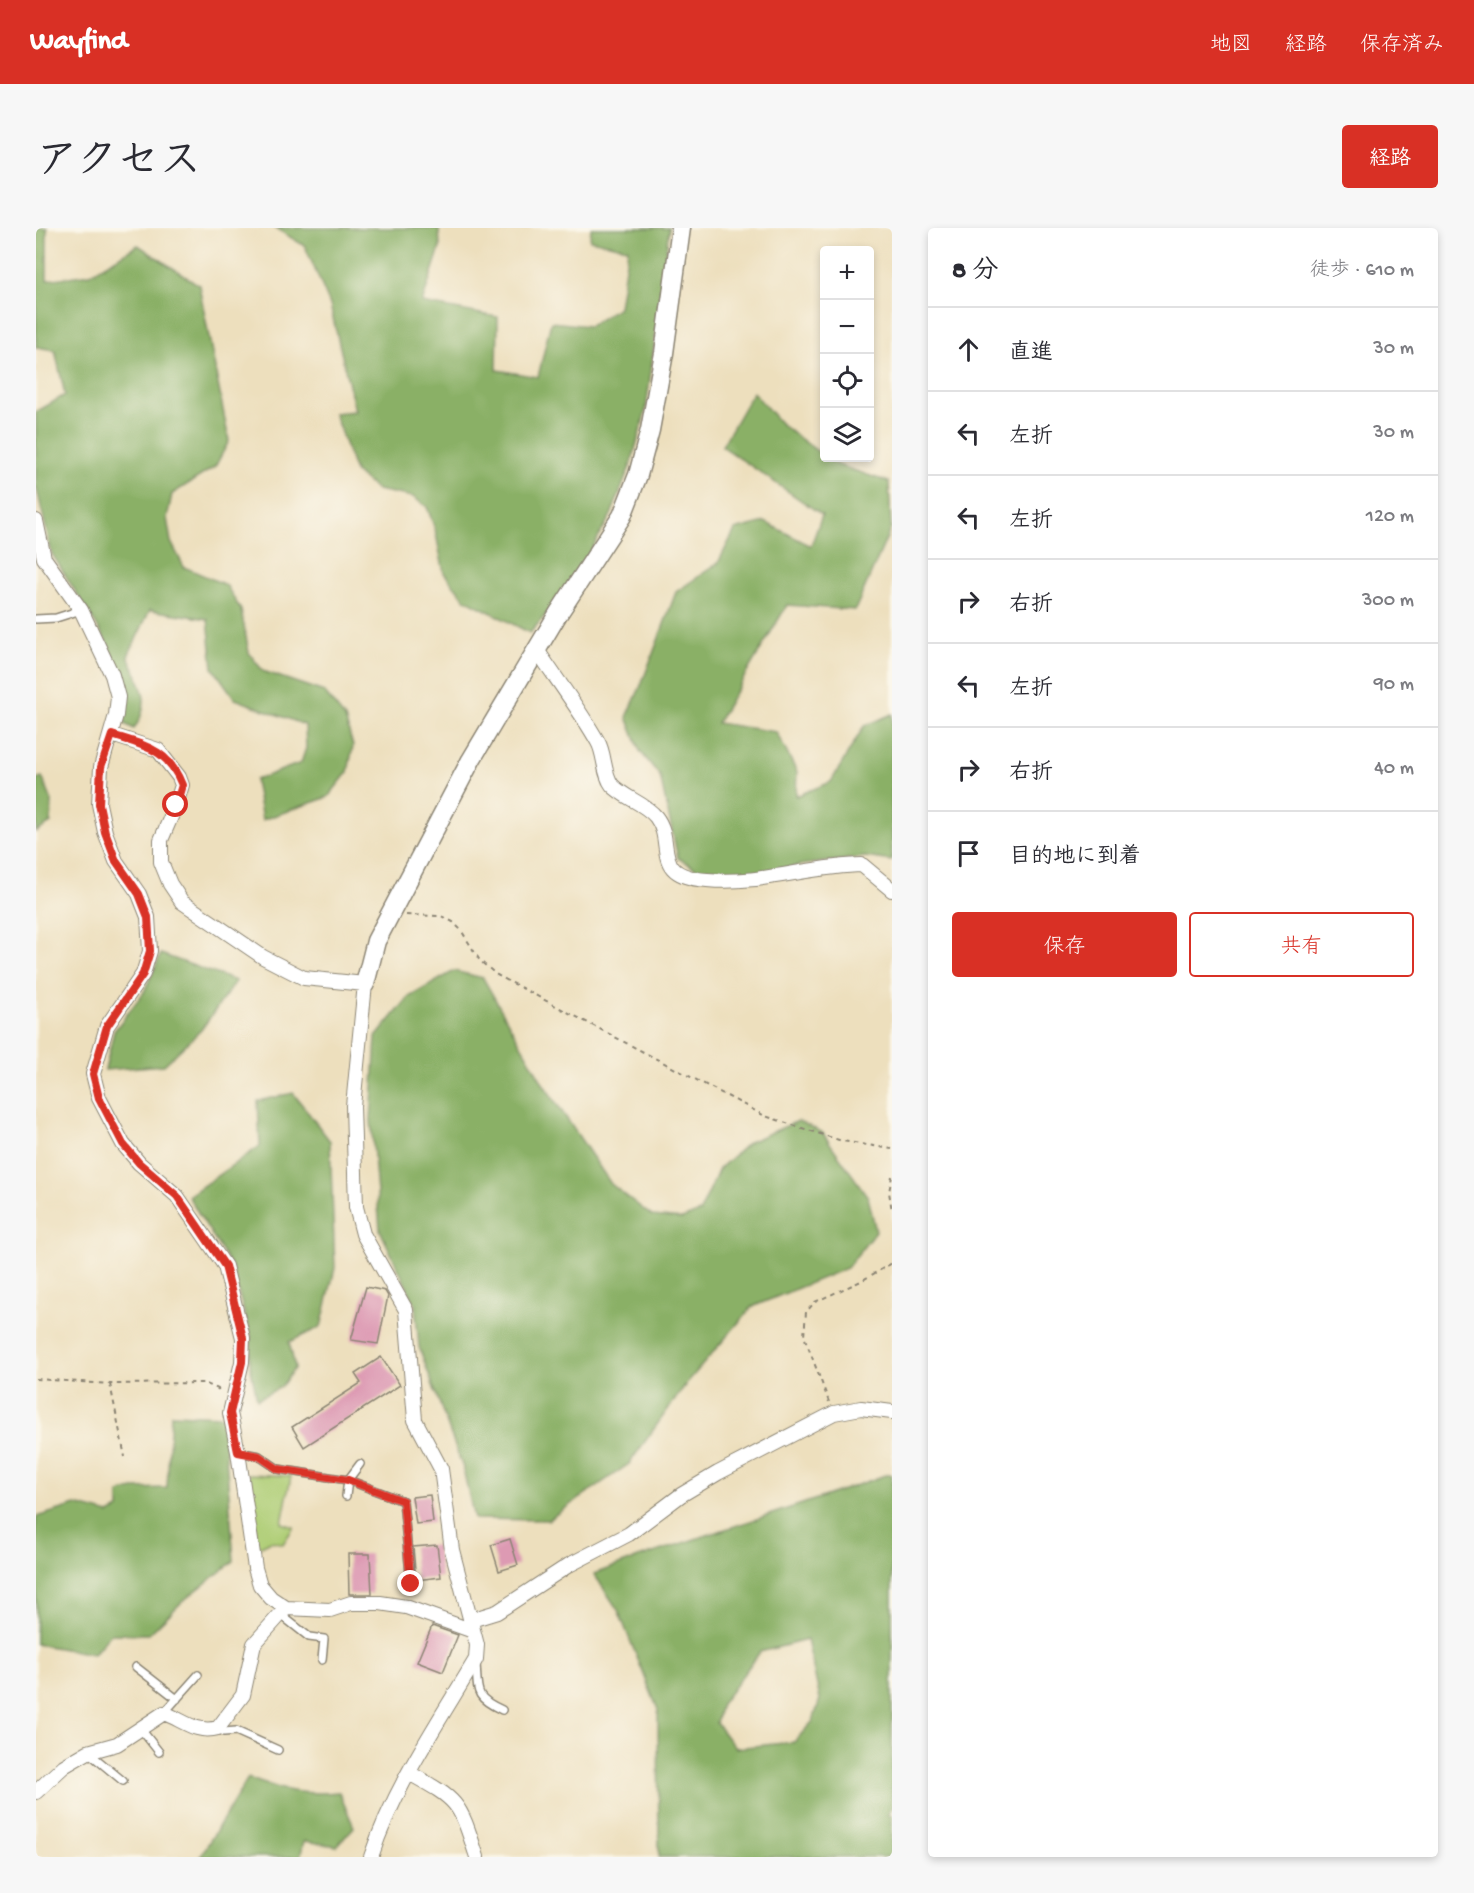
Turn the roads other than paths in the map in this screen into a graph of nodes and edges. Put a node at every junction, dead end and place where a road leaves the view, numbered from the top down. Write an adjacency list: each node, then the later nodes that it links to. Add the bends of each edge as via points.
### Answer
1 (681, 228): 5 (street, via 664,353 638,474 622,516)
2 (36, 521): 3 (street, via 44,558)
3 (81, 610): 4 (lane); 6 (street, via 112,675 118,697)
4 (36, 619)
5 (537, 650): 7 (street, via 599,744 610,782 655,816 669,864 681,873 705,880 758,881 841,865 862,865); 8 (street, via 471,760 376,941)
6 (112, 735): 8 (street, via 158,750 179,777 182,785 176,805 160,840 161,862 182,902 294,974 321,981); 10 (street, via 101,767 99,804 116,861 139,894 148,917 150,951 143,974 107,1026 93,1074 107,1115 123,1144 177,1196 225,1266 243,1338 242,1362 230,1413)
7 (892, 890)
8 (365, 984): 16 (street, via 353,1106 356,1207 363,1234 406,1310 416,1420 441,1469 452,1550)
9 (892, 1413): 16 (street, via 861,1408 834,1413 718,1473 628,1534)
10 (238, 1452): 12 (lane, via 259,1456 278,1469); 15 (street, via 255,1568 260,1585)
11 (360, 1464): 12 (lane)
12 (348, 1480): 13 (lane); 14 (lane, via 403,1501)
13 (346, 1496)
14 (411, 1584)
15 (283, 1611): 16 (street, via 330,1610 351,1603 380,1604); 18 (lane, via 309,1637 324,1639); 25 (street, via 254,1644 243,1695)
16 (472, 1625): 17 (street)
17 (476, 1659): 22 (lane, via 480,1696); 29 (street)
18 (322, 1660)
19 (136, 1667): 21 (lane)
20 (198, 1676): 21 (lane)
21 (177, 1699): 23 (lane)
22 (502, 1710)
23 (164, 1713): 24 (street); 25 (street, via 188,1726)
24 (139, 1728): 27 (street, via 117,1744); 28 (lane)
25 (218, 1728): 26 (lane, via 236,1731)
26 (278, 1750)
27 (88, 1752): 30 (lane); 31 (street, via 64,1766)
28 (159, 1752)
29 (409, 1773): 32 (street); 33 (street, via 446,1793 460,1809)
30 (123, 1782)
31 (36, 1792)
32 (371, 1857)
33 (477, 1857)

